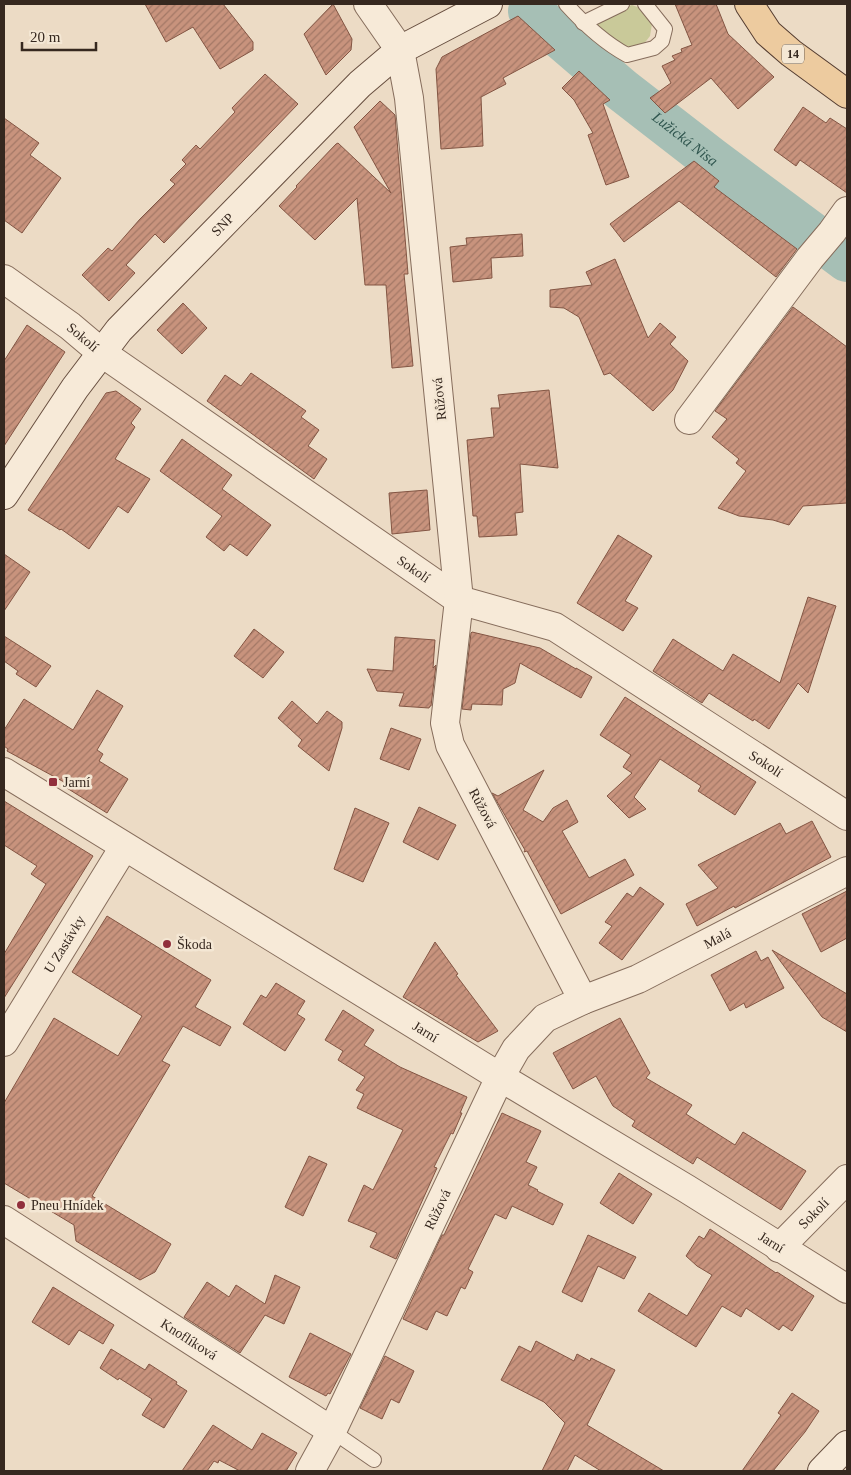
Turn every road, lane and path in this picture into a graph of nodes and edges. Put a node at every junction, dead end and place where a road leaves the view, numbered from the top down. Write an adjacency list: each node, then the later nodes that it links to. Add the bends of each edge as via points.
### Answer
1 (368, 4): 8 (street)
2 (488, 4): 8 (street, SNP)
3 (566, 4): 7 (lane)
4 (622, 4): 7 (lane)
5 (645, 4): 7 (lane, via 665,29 662,41 654,48 627,55 611,47)
6 (749, 4): 9 (main road, 14, via 768,33)
7 (583, 22)
8 (400, 50): 12 (street, SNP, via 332,112 119,330); 15 (street, Růžová, via 409,98)
9 (847, 94)
10 (840, 221): 13 (street)
11 (4, 279): 12 (street, Sokolí)
12 (102, 353): 14 (street, SNP); 15 (street, Sokolí)
13 (689, 420)
14 (4, 495)
15 (459, 600): 17 (street, Sokolí, via 555,627); 20 (street, Růžová, via 445,723 450,745)
16 (4, 772): 18 (street, Jarní)
17 (847, 816)
18 (124, 847): 21 (street, U Zastávky); 22 (street, Jarní)
19 (847, 871): 20 (street, Malá, via 638,979)
20 (583, 1000): 22 (street, Růžová, via 545,1018 516,1049)
21 (4, 1042)
22 (500, 1077): 25 (street, Jarní); 27 (street, Růžová)
23 (847, 1179): 25 (street, Sokolí)
24 (4, 1220): 27 (street, Knoflíková)
25 (779, 1248): 26 (street, Jarní)
26 (847, 1289)
27 (332, 1431): 29 (lane, Knoflíková); 30 (street, Růžová)
28 (847, 1446): 31 (street)
29 (374, 1460)
30 (310, 1471)
31 (822, 1471)

